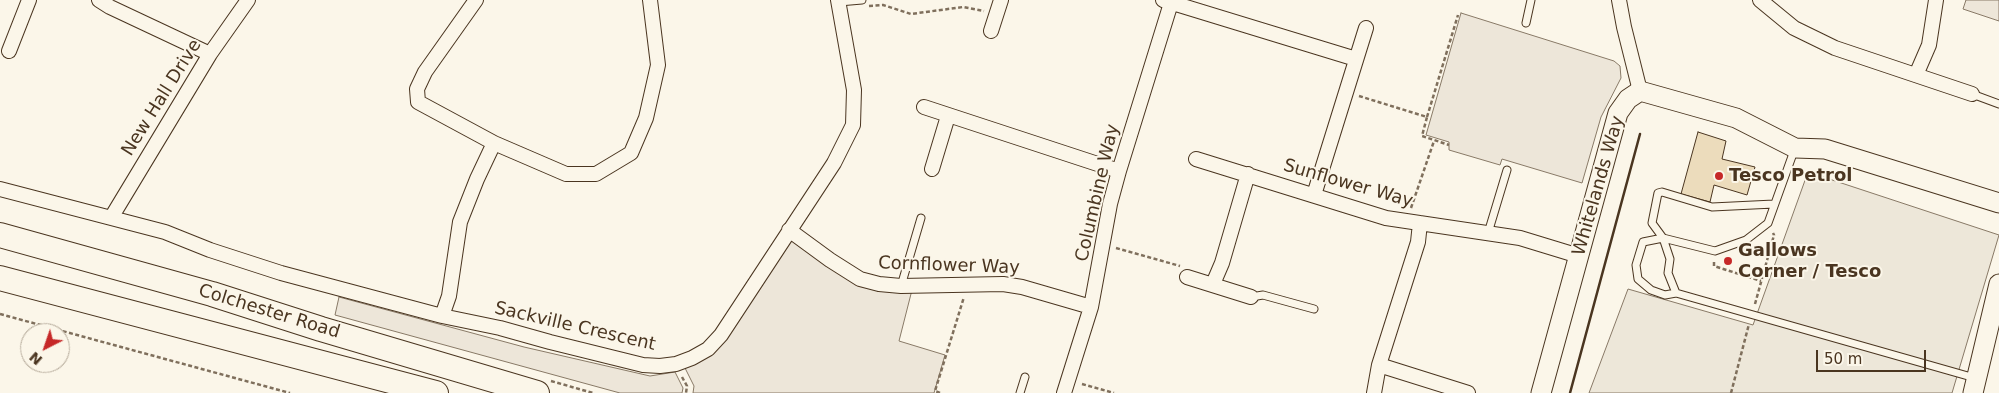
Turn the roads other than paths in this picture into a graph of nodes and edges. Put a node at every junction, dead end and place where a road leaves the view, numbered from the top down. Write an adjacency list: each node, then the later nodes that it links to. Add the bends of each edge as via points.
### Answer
1 (28, 0): 17 (street)
2 (100, 0): 18 (street)
3 (248, 0): 18 (street, New Hall Drive)
4 (476, 0): 26 (street, via 446,40 417,89 418,102)
5 (650, 0): 26 (street, via 658,65 646,118 631,153 596,174 566,174)
6 (862, 0): 12 (lane)
7 (1531, 0): 14 (lane)
8 (1619, 0): 21 (street)
9 (1760, 0): 20 (street, via 1794,28 1836,48)
10 (1936, 0): 20 (street, via 1929,45)
11 (1166, 2): 19 (street); 31 (street, Columbine Way)
12 (839, 4): 40 (street, Sackville Crescent, via 854,90 853,125 834,163)
13 (999, 5): 16 (street)
14 (1526, 23)
15 (1366, 28): 19 (street)
16 (991, 31)
17 (9, 51)
18 (210, 54): 37 (street, New Hall Drive)
19 (1356, 58): 34 (street)
20 (1916, 75): 22 (street)
21 (1640, 91): 27 (street, via 1736,118); 44 (street, Whitelands Way, via 1628,99 1618,114)
22 (1972, 94): 23 (lane)
23 (1999, 104)
24 (924, 108): 25 (street)
25 (948, 116): 29 (street); 31 (street)
26 (494, 143): 54 (street, via 460,222 449,296)
27 (1796, 148): 35 (street, via 1825,149); 36 (lane)
28 (1196, 159): 32 (street, Sunflower Way)
29 (932, 169)
30 (1507, 170): 41 (lane)
31 (1118, 171): 52 (street, Columbine Way)
32 (1248, 174): 34 (street, Sunflower Way); 47 (street)
33 (0, 188): 37 (street, Sackville Crescent)
34 (1314, 195): 39 (street, Sunflower Way, via 1386,218)
35 (1999, 203)
36 (1774, 204): 43 (lane, via 1768,223 1746,240 1715,250); 43 (lane, via 1712,206 1659,192 1652,223)
37 (111, 218): 54 (street, Sackville Crescent, via 166,232 280,273)
38 (921, 218): 49 (lane)
39 (1414, 222): 41 (street, Sunflower Way); 56 (street, via 1418,242)
40 (789, 230): 49 (street, Cornflower Way, via 860,279); 54 (street, Sackville Crescent, via 722,335 708,349 676,364 643,365)
41 (1488, 233): 44 (street, Sunflower Way, via 1520,238)
42 (0, 234): 61 (highway, Colchester Road, via 212,294)
43 (1663, 238): 50 (lane, via 1670,260 1668,273); 50 (lane, via 1643,242 1636,265 1638,279 1651,290 1665,295)
44 (1579, 256): 65 (street, Whitelands Way)
45 (1187, 277): 47 (street)
46 (0, 278): 60 (highway, Colchester Road)
47 (1213, 284): 51 (street)
48 (1999, 284): 55 (street)
49 (901, 286): 52 (street, Cornflower Way, via 1003,284)
50 (1676, 293): 59 (lane)
51 (1251, 297): 53 (lane, via 1262,295)
52 (1091, 307): 58 (street, Columbine Way)
53 (1314, 309)
54 (442, 316)
55 (1995, 320): 59 (street)
56 (1380, 365): 63 (street); 64 (street)
57 (1025, 377): 62 (lane)
58 (1066, 386)
59 (1975, 386)
60 (436, 393)
61 (537, 393)
62 (1020, 393)
63 (1374, 393)
64 (1468, 393)
65 (1541, 393)

